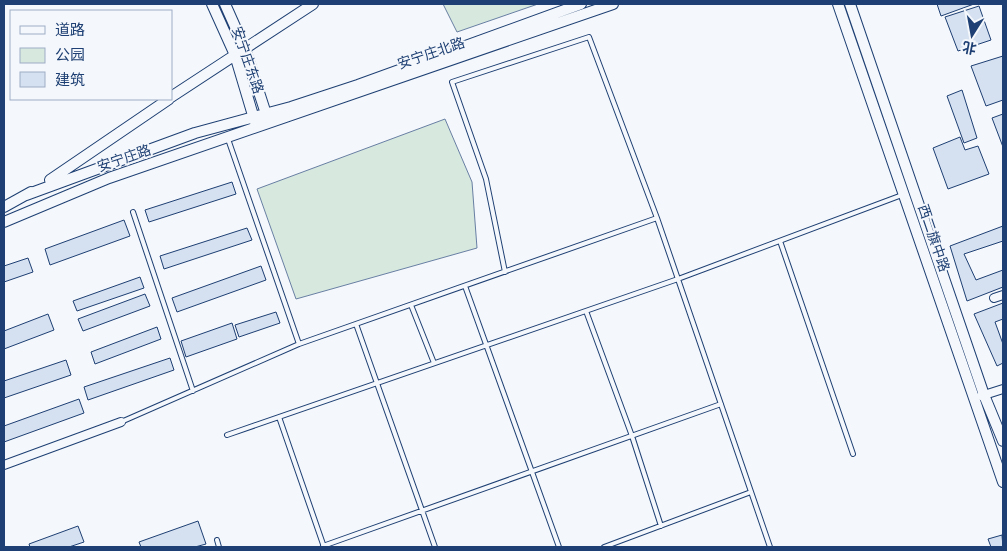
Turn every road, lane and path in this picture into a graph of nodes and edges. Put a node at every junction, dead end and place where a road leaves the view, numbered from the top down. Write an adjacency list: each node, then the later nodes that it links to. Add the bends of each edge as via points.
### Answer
1 (212, 4): 9 (main road, 安宁庄东路)
2 (225, 4): 8 (main road, 安宁庄东路)
3 (313, 4): 8 (main road)
4 (581, 4): 12 (main road, 安宁庄北路)
5 (613, 4): 12 (main road, 安宁庄北路)
6 (838, 4): 15 (main road, 西二旗中路)
7 (850, 4): 36 (main road, 西二旗中路)
8 (245, 49): 9 (main road, 安宁庄路); 12 (main road, 安宁庄东路)
9 (235, 55): 10 (main road, 安宁庄路); 13 (main road, 安宁庄东路)
10 (172, 97)
11 (167, 100): 16 (main road, 安宁庄路)
12 (268, 118): 13 (main road, 安宁庄北路)
13 (255, 122): 14 (main road, 安宁庄路); 16 (main road, 安宁庄路, via 195,133)
14 (227, 137): 20 (main road, 安宁庄路, via 80,188); 30 (lane)
15 (904, 194): 21 (lane); 36 (main road, 西二旗中路)
16 (26, 195): 17 (main road, 安宁庄路)
17 (4, 207)
18 (133, 212): 35 (lane)
19 (657, 218): 22 (lane); 22 (lane, via 588,37 452,82 486,179); 23 (lane)
20 (4, 222)
21 (780, 241): 23 (lane); 43 (lane)
22 (505, 272): 24 (lane)
23 (678, 279): 28 (lane); 37 (lane)
24 (464, 286): 27 (lane); 31 (lane)
25 (1003, 295): 26 (street)
26 (994, 298)
27 (411, 305): 29 (lane); 32 (lane)
28 (586, 311): 31 (lane); 41 (lane)
29 (356, 324): 30 (lane); 33 (lane)
30 (299, 344): 35 (lane)
31 (486, 345): 32 (lane); 45 (lane)
32 (434, 363): 33 (lane)
33 (377, 383): 38 (lane); 48 (lane)
34 (1003, 389): 36 (street)
35 (193, 392): 39 (lane)
36 (979, 397): 42 (main road, 西二旗中路); 46 (main road, 西二旗中路)
37 (721, 404): 41 (lane); 47 (lane)
38 (279, 417): 40 (lane); 51 (lane)
39 (121, 422): 44 (street)
40 (227, 435)
41 (632, 436): 45 (lane); 49 (lane)
42 (1003, 441)
43 (853, 454)
44 (4, 465)
45 (532, 472): 48 (lane); 54 (lane)
46 (1003, 482)
47 (751, 492): 49 (lane); 56 (lane)
48 (422, 511): 51 (lane); 53 (lane)
49 (661, 526): 55 (lane)
50 (217, 540): 52 (lane)
51 (323, 546)
52 (220, 547)
53 (434, 547)
54 (559, 547)
55 (604, 547)
56 (770, 547)

